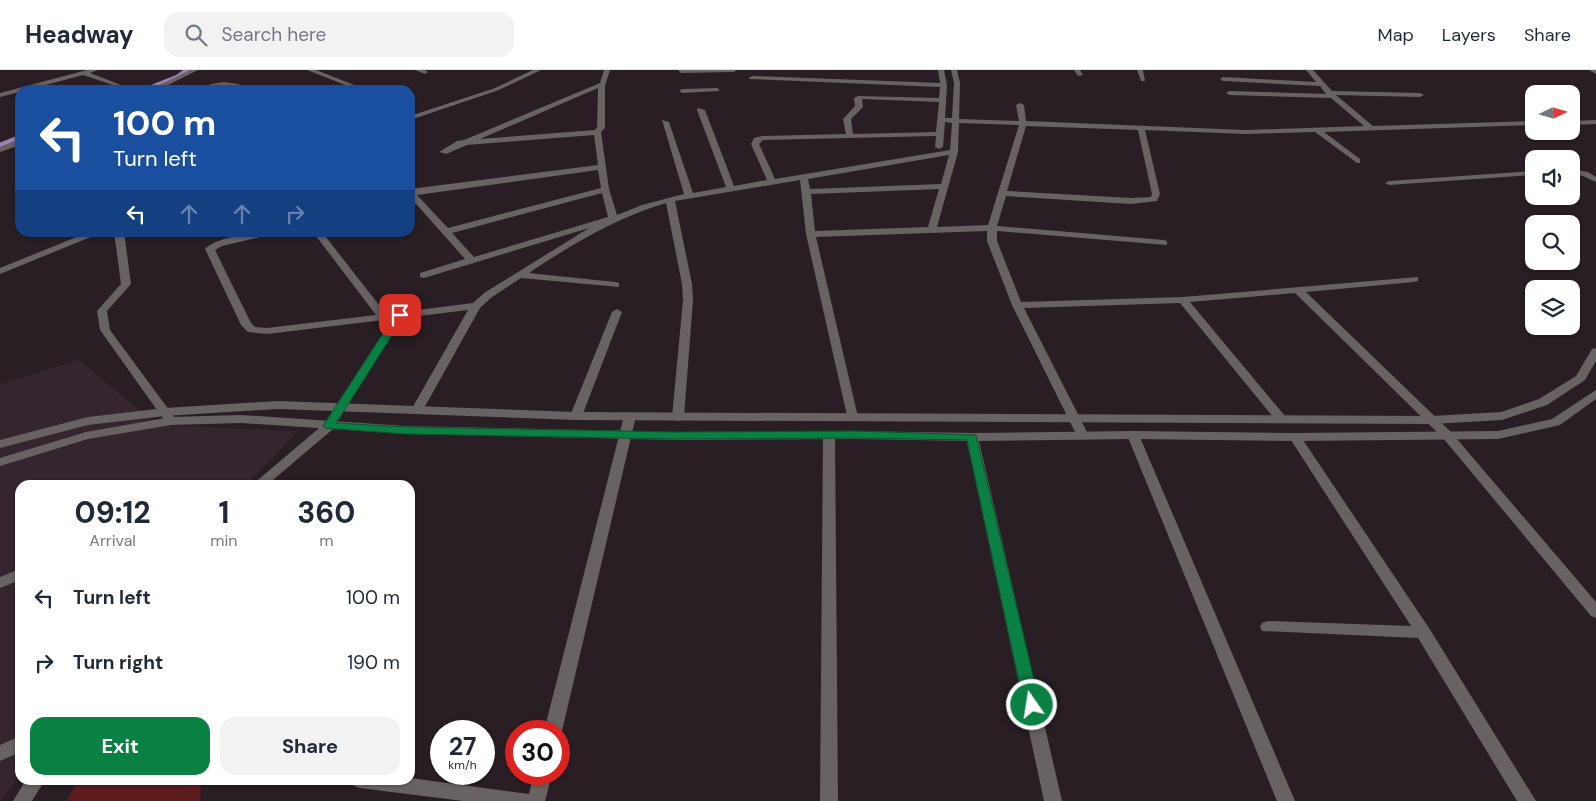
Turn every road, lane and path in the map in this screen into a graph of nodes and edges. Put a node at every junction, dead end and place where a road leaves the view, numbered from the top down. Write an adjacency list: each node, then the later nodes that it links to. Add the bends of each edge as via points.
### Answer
1 (95, 70): 14 (street)
2 (195, 70): 24 (street)
3 (310, 70): 27 (street)
4 (538, 70): 40 (street, via 497,89)
5 (607, 70): 20 (street)
6 (734, 70): 16 (street)
7 (814, 70): 18 (street)
8 (941, 70): 28 (street)
9 (954, 70): 43 (street)
10 (1140, 70): 19 (street)
11 (1309, 70): 21 (street)
12 (1592, 70): 13 (street)
13 (1596, 72)
14 (83, 73): 22 (street); 23 (street)
15 (752, 78): 18 (street)
16 (681, 79): 29 (street); 35 (street)
17 (1223, 79): 21 (street)
18 (810, 80): 28 (street)
19 (1143, 80)
20 (603, 84): 52 (street, via 601,128); 55 (street)
21 (1321, 84): 33 (street)
22 (42, 85)
23 (115, 85)
24 (163, 85)
25 (216, 85): 26 (street)
26 (233, 85)
27 (350, 85)
28 (944, 85): 36 (street)
29 (717, 90)
30 (15, 92): 32 (street)
31 (1229, 93): 33 (street)
32 (0, 95)
33 (1331, 95): 34 (street); 49 (street)
34 (1420, 95)
35 (682, 100)
36 (941, 100): 42 (street); 54 (street, via 860,97 859,107 846,117)
37 (1020, 105): 48 (street)
38 (415, 109): 40 (street)
39 (701, 110): 70 (street)
40 (425, 113): 41 (street)
41 (415, 116)
42 (940, 120): 43 (street); 53 (street)
43 (956, 121): 48 (street); 60 (street)
44 (665, 122): 75 (street)
45 (1596, 122): 47 (street)
46 (1525, 123): 49 (street)
47 (1580, 123)
48 (1023, 124): 50 (street); 74 (street)
49 (1370, 127): 51 (street)
50 (1141, 128): 51 (street, via 1245,132); 74 (street, via 1156,194 1154,199 1132,201)
51 (1316, 129): 61 (street)
52 (597, 132): 55 (street); 62 (street)
53 (940, 134): 54 (street); 57 (street)
54 (850, 136): 67 (street, via 756,140)
55 (460, 143): 59 (street)
56 (15, 144): 58 (street)
57 (939, 147)
58 (0, 150)
59 (443, 152)
60 (954, 152): 65 (street); 69 (street)
61 (1357, 161)
62 (602, 167): 71 (street); 72 (street)
63 (1580, 173): 66 (lane)
64 (1525, 174): 68 (lane)
65 (804, 176): 67 (street); 73 (street)
66 (1596, 180)
67 (772, 182): 70 (street)
68 (1389, 183)
69 (944, 186): 73 (street); 80 (street)
70 (731, 188): 75 (street)
71 (605, 189): 78 (street); 81 (street)
72 (415, 192)
73 (806, 192): 82 (street)
74 (1002, 194): 79 (street)
75 (689, 195): 77 (street)
76 (415, 198): 81 (street)
77 (670, 199): 78 (street); 109 (street, via 688,300)
78 (613, 218): 88 (street); 91 (street)
79 (992, 228): 80 (street); 87 (street); 96 (street, via 992,241)
80 (932, 230): 82 (street)
81 (446, 232): 88 (street)
82 (812, 234): 110 (street)
83 (86, 237): 89 (street)
84 (120, 237): 108 (street, via 126,284 102,311 105,330)
85 (254, 237): 100 (street, via 210,249 246,325 252,330)
86 (321, 237): 100 (street)
87 (1164, 243)
88 (471, 260): 90 (street)
89 (0, 271)
90 (424, 275)
91 (519, 275): 93 (street); 97 (street)
92 (1414, 279): 94 (street)
93 (615, 285)
94 (1297, 290): 95 (street); 113 (street)
95 (1183, 300): 96 (street); 112 (street)
96 (1017, 305): 111 (street)
97 (476, 306): 99 (street); 105 (street)
98 (616, 312): 106 (street)
99 (400, 315): 100 (street); 104 (street)
100 (383, 317)
101 (1596, 351): 102 (street)
102 (1592, 367): 113 (street, via 1543,402 1502,416)
103 (1596, 394): 118 (street, via 1556,422 1498,434)
104 (341, 407): 105 (street); 108 (street, via 278,405); 114 (street)
105 (417, 410): 106 (street)
106 (576, 416): 107 (street)
107 (630, 416): 109 (street); 116 (street)
108 (168, 417): 114 (street); 122 (street, via 88,421); 123 (street, via 86,436)
109 (678, 417): 110 (street)
110 (852, 417): 111 (street)
111 (1074, 419): 112 (street); 119 (street)
112 (1281, 419): 113 (street)
113 (1432, 420): 118 (street)
114 (329, 426): 116 (street); 124 (street)
115 (829, 434): 116 (street); 120 (street); 139 (street)
116 (625, 435): 130 (street)
117 (1133, 435): 119 (street); 121 (street); 141 (street)
118 (1448, 435): 121 (street); 127 (street)
119 (1083, 436): 120 (street)
120 (972, 437): 140 (street)
121 (1295, 437): 129 (street)
122 (0, 444)
123 (0, 462)
124 (265, 480)
125 (15, 576): 126 (street)
126 (0, 583)
127 (1596, 612)
128 (1268, 628): 129 (street)
129 (1424, 632): 142 (street)
130 (556, 720)
131 (15, 746): 132 (street)
132 (0, 754)
133 (33, 785): 136 (street)
134 (400, 785): 137 (street)
135 (540, 785): 138 (street)
136 (22, 801)
137 (527, 801)
138 (536, 801)
139 (829, 801)
140 (1053, 801)
141 (1286, 801)
142 (1527, 801)

